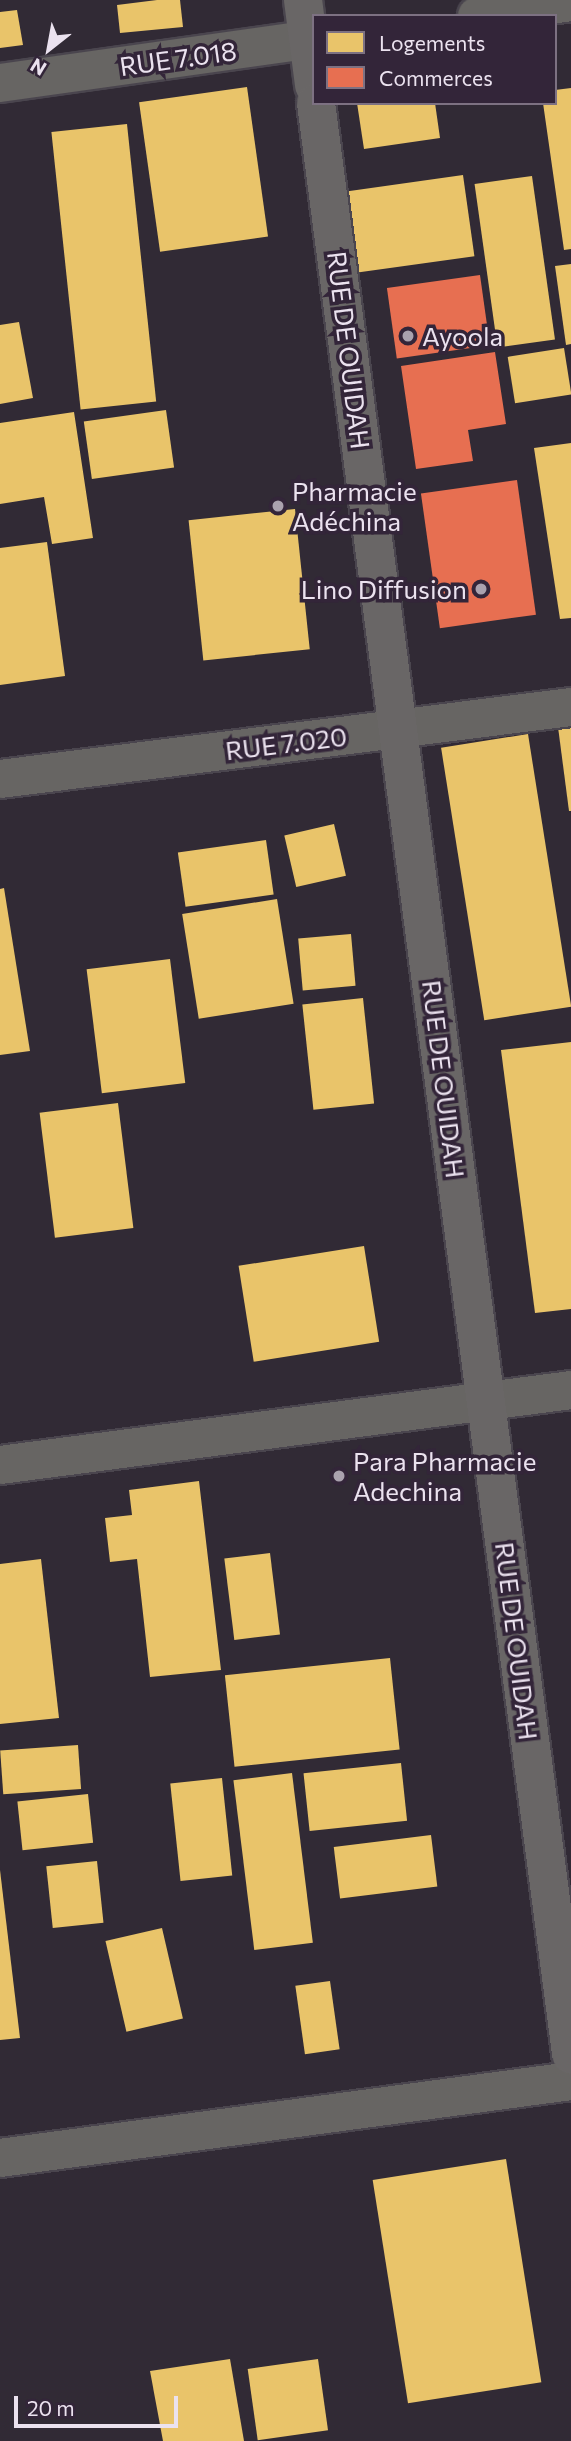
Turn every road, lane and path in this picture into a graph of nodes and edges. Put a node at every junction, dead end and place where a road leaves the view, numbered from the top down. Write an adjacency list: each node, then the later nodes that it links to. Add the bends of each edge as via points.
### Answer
1 (303, 0): 4 (main road)
2 (571, 2): 3 (street)
3 (490, 14)
4 (311, 40): 5 (street, RUE 7.018)
5 (0, 83)
6 (316, 105): 8 (main road, RUE DE OUIDAH)
7 (571, 707): 8 (street, RUE 7.020)
8 (398, 729): 9 (street, RUE 7.020); 11 (main road, RUE DE OUIDAH)
9 (0, 779)
10 (571, 1390): 11 (street)
11 (486, 1401): 12 (street); 13 (main road, RUE DE OUIDAH)
12 (0, 1465)
13 (571, 2054)
14 (571, 2081): 15 (street)
15 (0, 2158)

